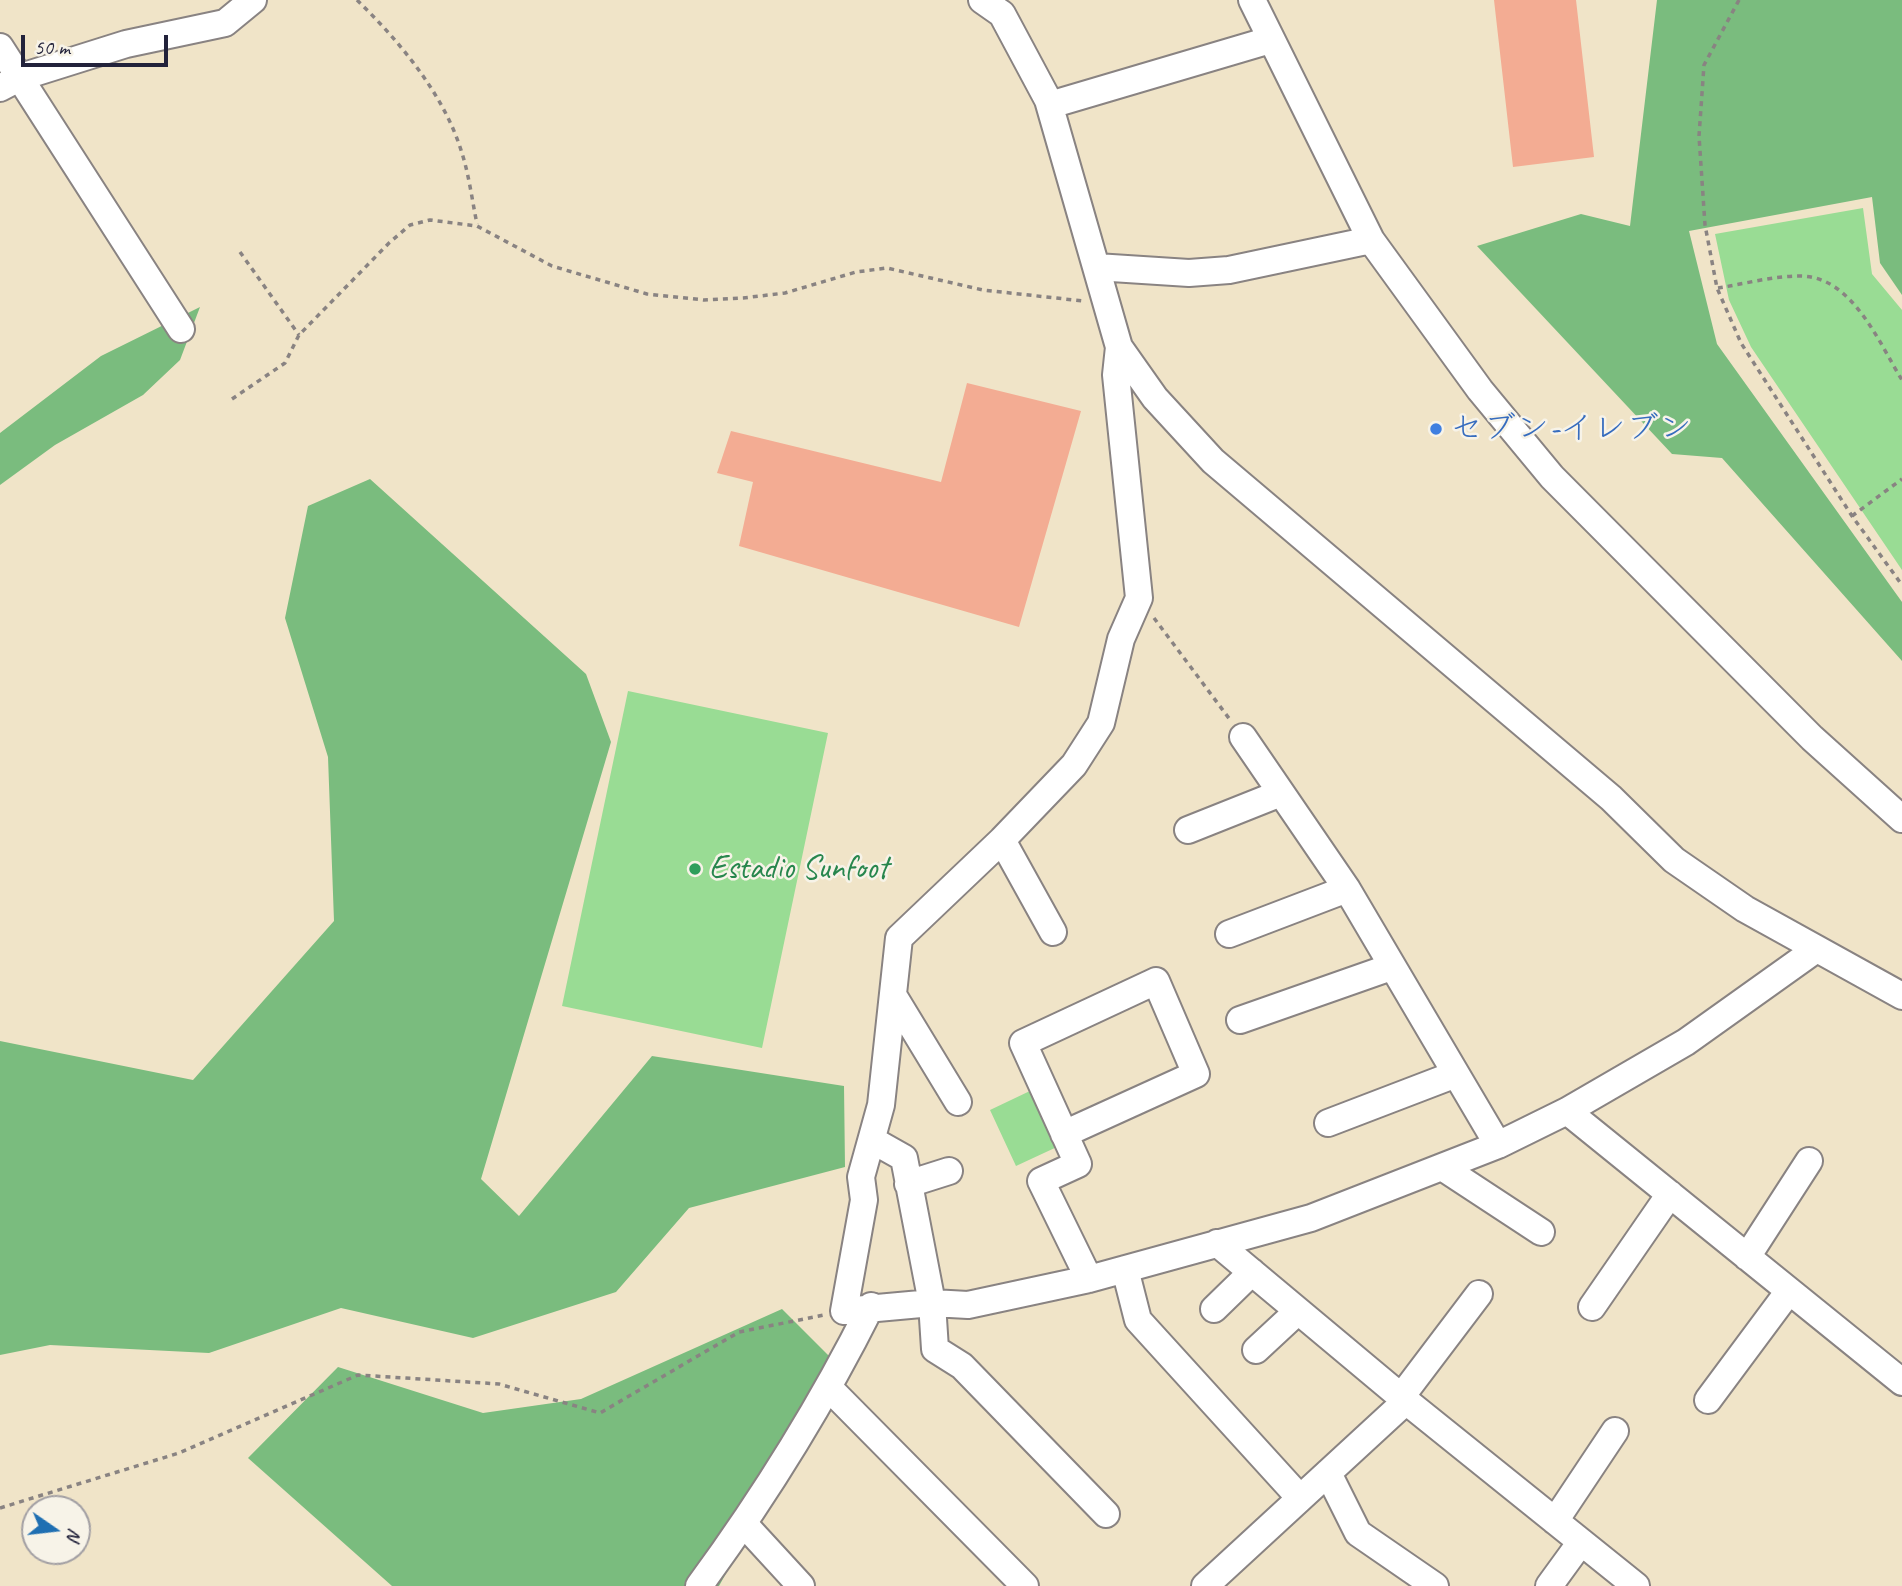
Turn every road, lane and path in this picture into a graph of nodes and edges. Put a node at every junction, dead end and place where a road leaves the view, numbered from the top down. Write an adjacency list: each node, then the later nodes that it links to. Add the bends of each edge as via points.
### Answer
1 (253, 0): 8 (street, via 225,23 126,44)
2 (357, 0): 10 (path, via 419,72 447,118 461,149)
3 (982, 0): 9 (street, via 1002,14)
4 (1252, 0): 6 (street)
5 (1739, 0): 14 (path, via 1704,65 1699,136 1705,225)
6 (1270, 40): 9 (street); 11 (street)
7 (0, 47): 8 (street)
8 (11, 83): 16 (street)
9 (1050, 105): 13 (street)
10 (477, 226): 15 (path, via 552,266 647,295 743,298 785,293 887,268 983,290); 17 (path, via 430,220 410,225)
11 (1371, 240): 13 (street, via 1229,270 1137,272); 27 (street, via 1480,390 1552,477 1812,738)
12 (240, 252): 17 (path)
13 (1096, 267): 15 (street)
14 (1717, 288): 19 (path, via 1801,275 1834,285 1855,305); 22 (path, via 1741,343)
15 (1106, 303): 18 (street)
16 (181, 328)
17 (299, 335): 20 (path, via 285,363)
18 (1119, 347): 24 (street, via 1116,375); 33 (street, via 1155,398 1213,461 1612,798 1674,860)
19 (1902, 380)
20 (232, 399)
21 (1902, 479): 22 (path)
22 (1852, 516): 23 (path)
23 (1902, 585)
24 (1139, 598): 25 (path); 29 (street, via 1121,639 1093,740)
25 (1243, 737): 26 (street)
26 (1281, 793): 28 (street); 30 (street)
27 (1902, 819)
28 (1188, 830)
29 (1002, 840): 31 (street); 35 (street, via 899,938)
30 (1347, 889): 32 (street); 34 (street)
31 (1053, 932)
32 (1229, 934)
33 (1815, 950): 36 (street); 40 (street, via 1686,1042)
34 (1391, 967): 37 (street); 38 (street)
35 (893, 995): 39 (street); 43 (street, via 881,1105)
36 (1902, 996)
37 (1240, 1020)
38 (1456, 1074): 41 (street); 44 (street)
39 (958, 1101)
40 (1567, 1111): 44 (street); 49 (street)
41 (1328, 1123)
42 (1064, 1134): 42 (street, via 1196,1074 1156,981 1023,1043); 55 (street, via 1078,1164 1041,1181)
43 (872, 1140): 48 (street, via 904,1158); 62 (street, via 861,1177 864,1200)
44 (1498, 1145): 46 (street)
45 (1809, 1161): 52 (street)
46 (1442, 1167): 50 (street); 51 (street, via 1311,1218)
47 (949, 1171): 48 (street)
48 (908, 1184): 58 (street)
49 (1670, 1194): 52 (street); 60 (street)
50 (1541, 1232)
51 (1217, 1243): 53 (street); 54 (street)
52 (1747, 1256): 56 (street)
53 (1125, 1269): 55 (street); 71 (street, via 1138,1320)
54 (1252, 1272): 61 (street); 63 (street)
55 (1089, 1279): 58 (street, via 968,1305)
56 (1789, 1291): 65 (street); 68 (street)
57 (1479, 1294): 67 (street)
58 (932, 1303): 59 (street); 73 (street, via 935,1349 962,1366)
59 (871, 1306): 62 (street); 66 (street)
60 (1592, 1307)
61 (1214, 1308)
62 (844, 1311): 72 (path, via 739,1332 600,1413 499,1384 358,1375 179,1453)
63 (1298, 1311): 64 (street); 67 (street)
64 (1256, 1349)
65 (1902, 1382)
66 (830, 1389): 75 (street); 79 (street)
67 (1404, 1399): 70 (street); 74 (street)
68 (1708, 1401)
69 (1615, 1431): 74 (street)
70 (1328, 1473): 71 (street); 81 (street, via 1358,1533)
71 (1300, 1498): 80 (street)
72 (0, 1508)
73 (1106, 1514)
74 (1555, 1521): 76 (street)
75 (744, 1524): 77 (street); 78 (street)
76 (1581, 1542): 82 (street); 83 (street)
77 (699, 1586)
78 (801, 1586)
79 (1025, 1586)
80 (1205, 1586)
81 (1435, 1586)
82 (1549, 1586)
83 (1636, 1586)

